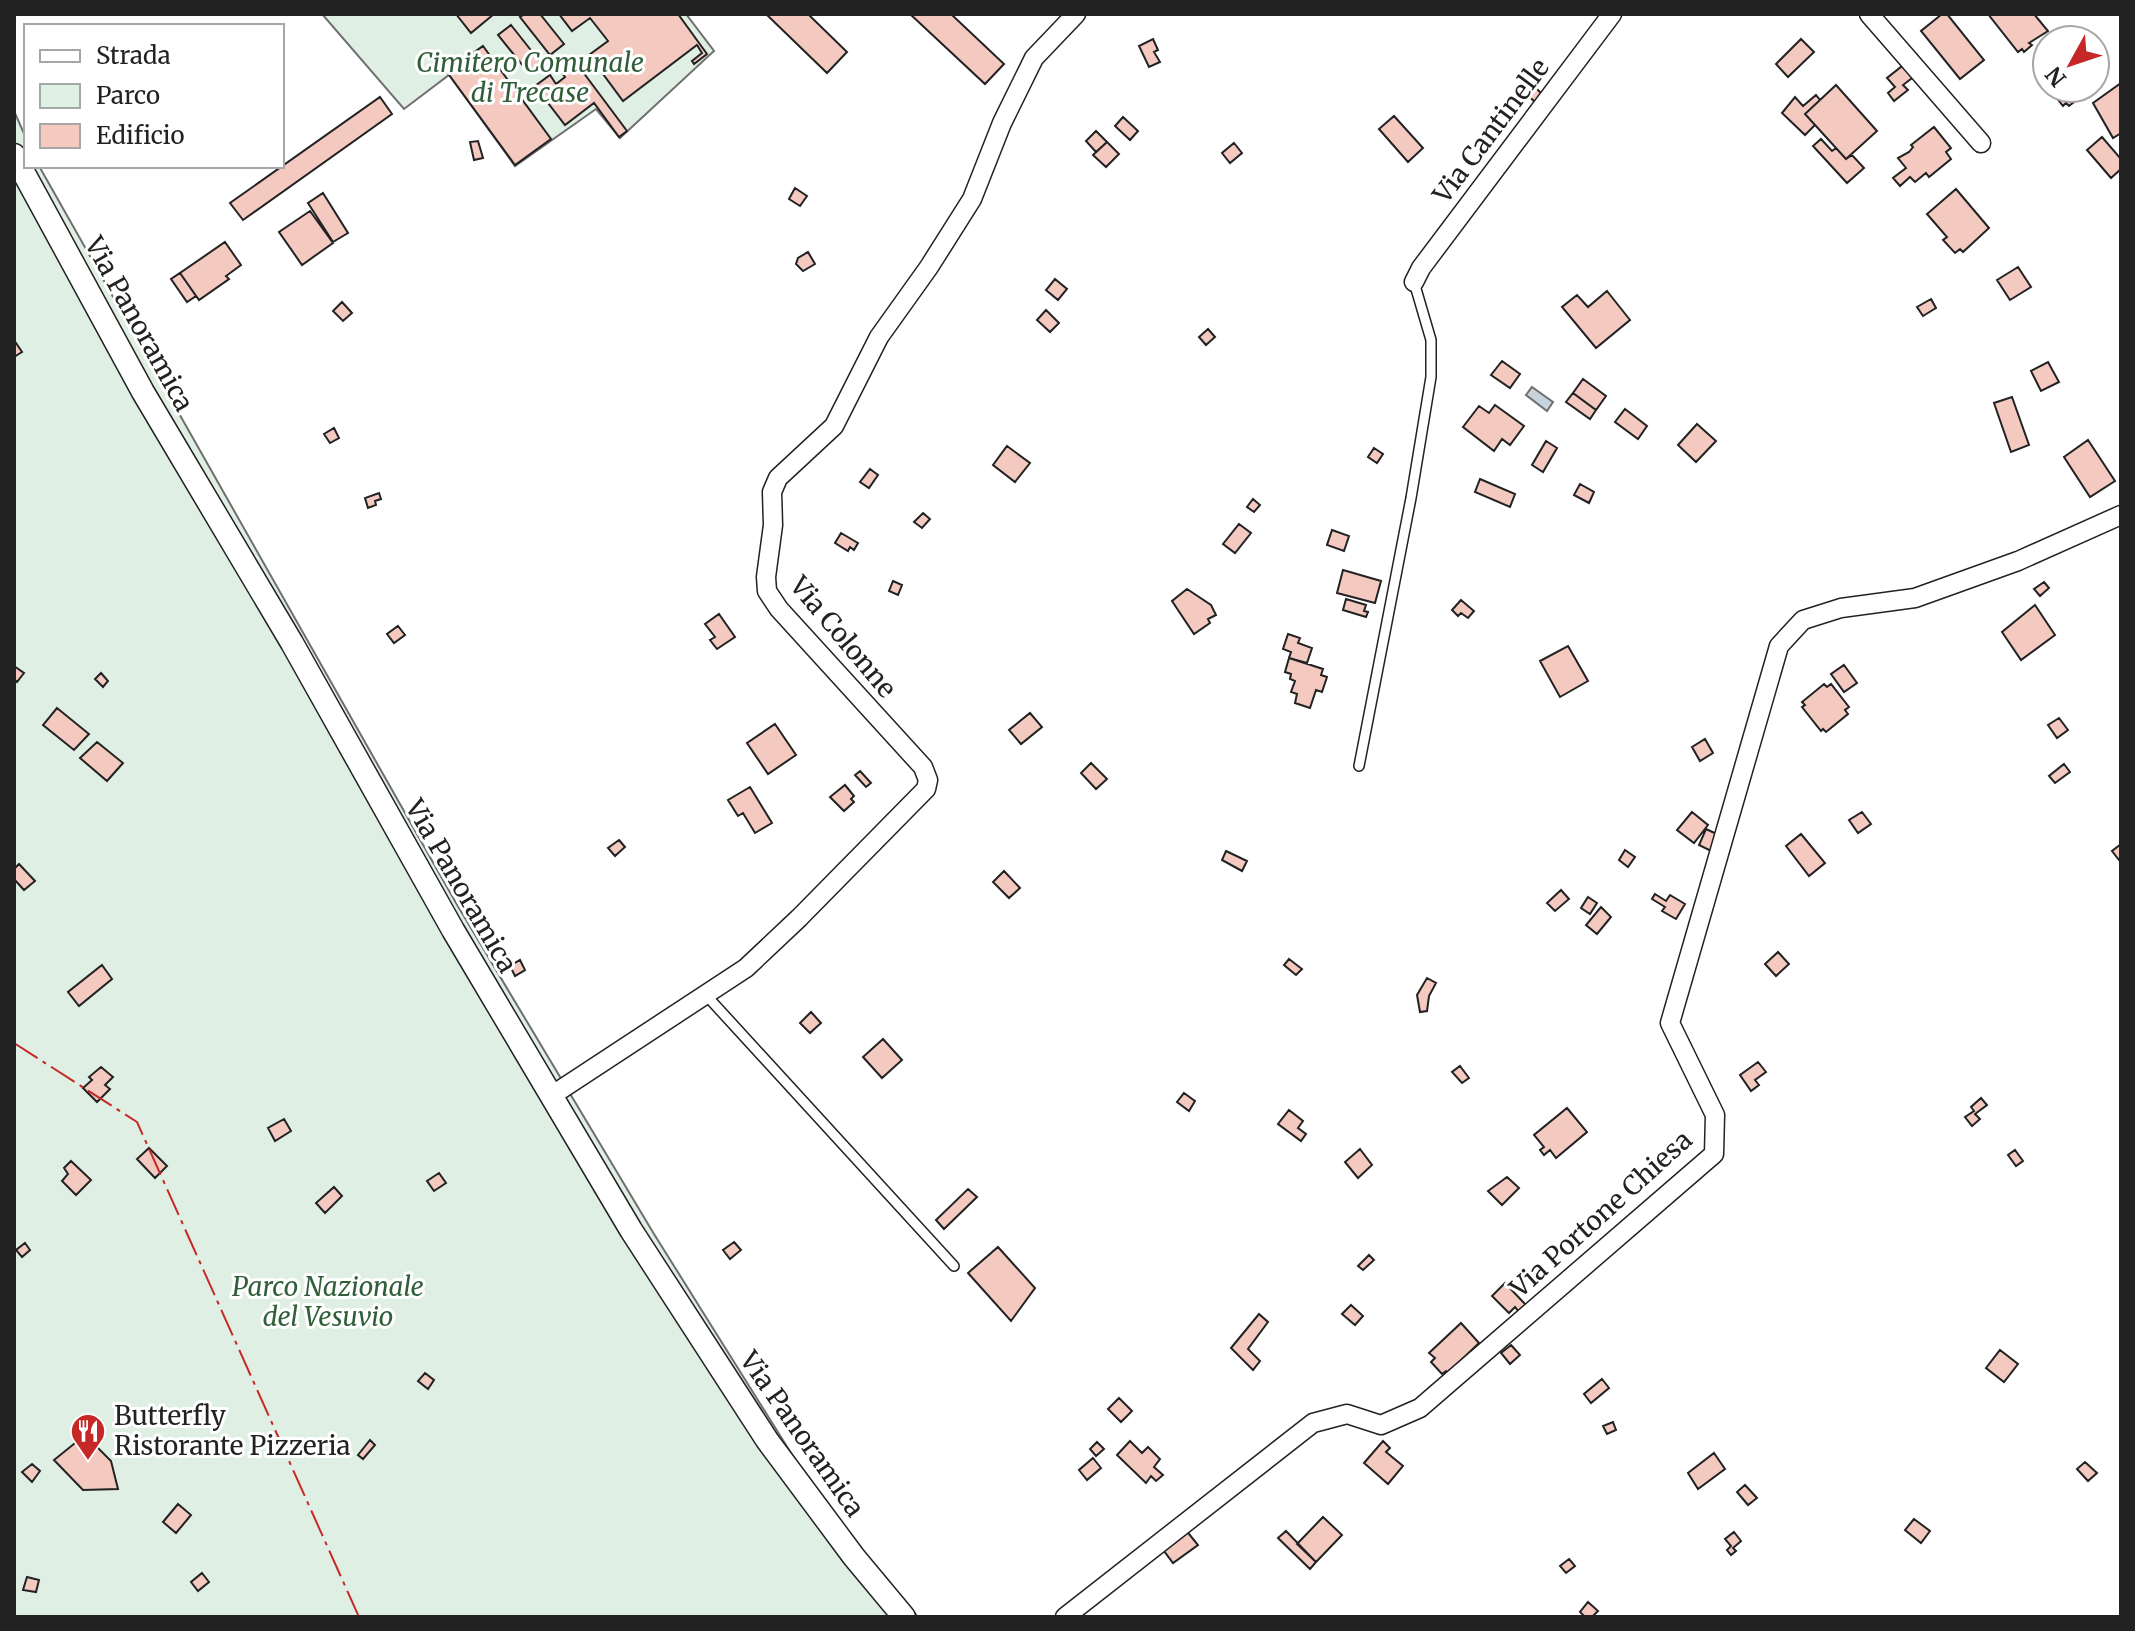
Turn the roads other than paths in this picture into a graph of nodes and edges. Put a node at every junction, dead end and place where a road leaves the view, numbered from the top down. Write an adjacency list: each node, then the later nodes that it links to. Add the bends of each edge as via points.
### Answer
1 (1076, 14): 9 (street, Via Colonne, via 1034,58 972,199 879,337 834,426 778,478 772,492 767,591 923,767 926,789 746,968)
2 (1612, 14): 6 (street, Via Cantinelle)
3 (1869, 14): 4 (street)
4 (1981, 143)
5 (14, 155): 10 (street, Via Panoramica, via 143,392)
6 (1414, 282): 8 (lane, via 1431,340 1431,377)
7 (2121, 515): 13 (street, Via Portone Chiesa, via 2018,561 1915,598 1841,608 1803,620 1779,646 1670,1023 1715,1115 1714,1154 1420,1408 1381,1425 1347,1414 1313,1423)
8 (1359, 766)
9 (706, 995): 10 (street, Via Colonne); 11 (lane)
10 (551, 1096): 12 (street, Via Panoramica, via 767,1440)
11 (954, 1266)
12 (904, 1617)
13 (1065, 1617)

